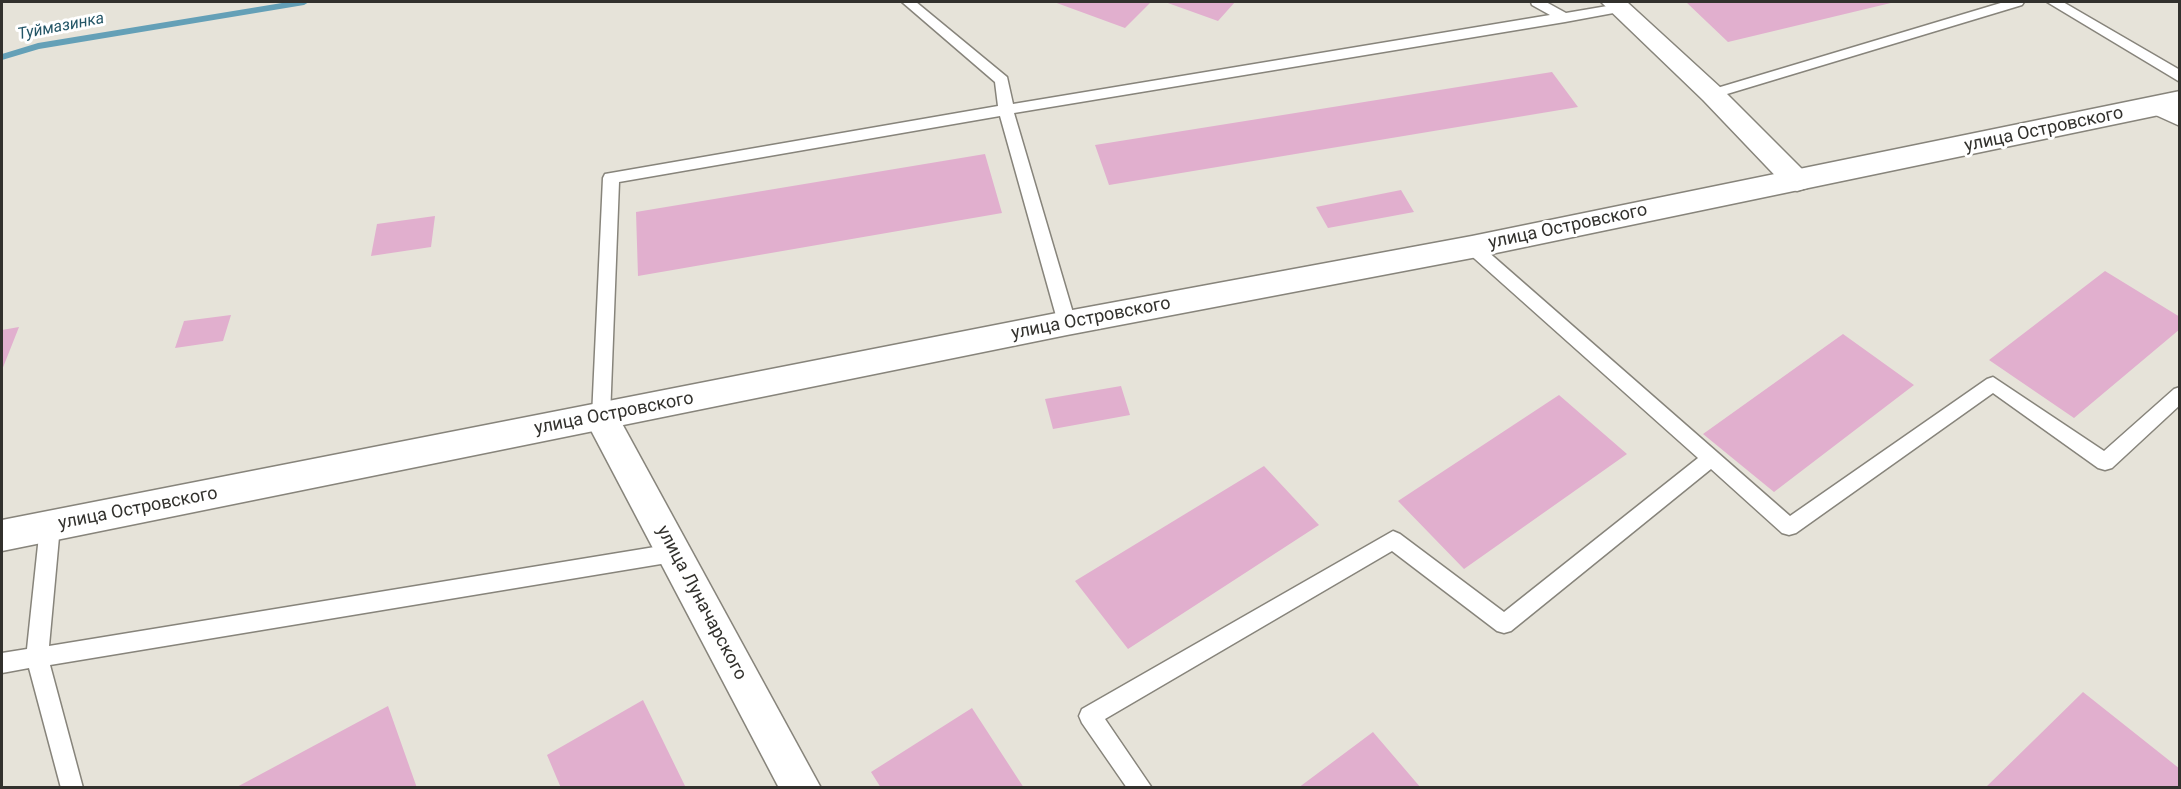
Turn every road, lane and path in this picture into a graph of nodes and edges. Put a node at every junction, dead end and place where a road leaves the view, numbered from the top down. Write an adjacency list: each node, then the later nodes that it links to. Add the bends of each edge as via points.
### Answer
1 (908, 2): 10 (lane, via 1002,80)
2 (1538, 2): 6 (lane)
3 (2017, 2): 8 (lane)
4 (2054, 2): 7 (lane)
5 (1616, 5): 6 (lane); 8 (main road)
6 (1565, 18): 10 (lane)
7 (2180, 77)
8 (1712, 94): 11 (main road)
9 (2173, 108): 11 (main road, улица Островского)
10 (1006, 110): 13 (lane); 15 (lane, via 611,178)
11 (1797, 181): 12 (main road, улица Островского)
12 (1472, 247): 13 (main road, улица Островского); 16 (lane)
13 (1067, 323): 15 (main road, улица Островского)
14 (2180, 394): 16 (lane, via 2105,462 1993,384 1789,527)
15 (600, 417): 17 (main road, улица Островского); 19 (main road, улица Луначарского)
16 (1710, 459): 24 (lane, via 1504,624 1393,540 1382,546 1090,716)
17 (50, 526): 18 (main road, улица Островского); 20 (lane)
18 (2, 536)
19 (674, 553): 20 (lane); 23 (main road, улица Луначарского)
20 (37, 657): 21 (lane); 22 (lane)
21 (2, 663)
22 (72, 788)
23 (801, 788)
24 (1141, 788)

